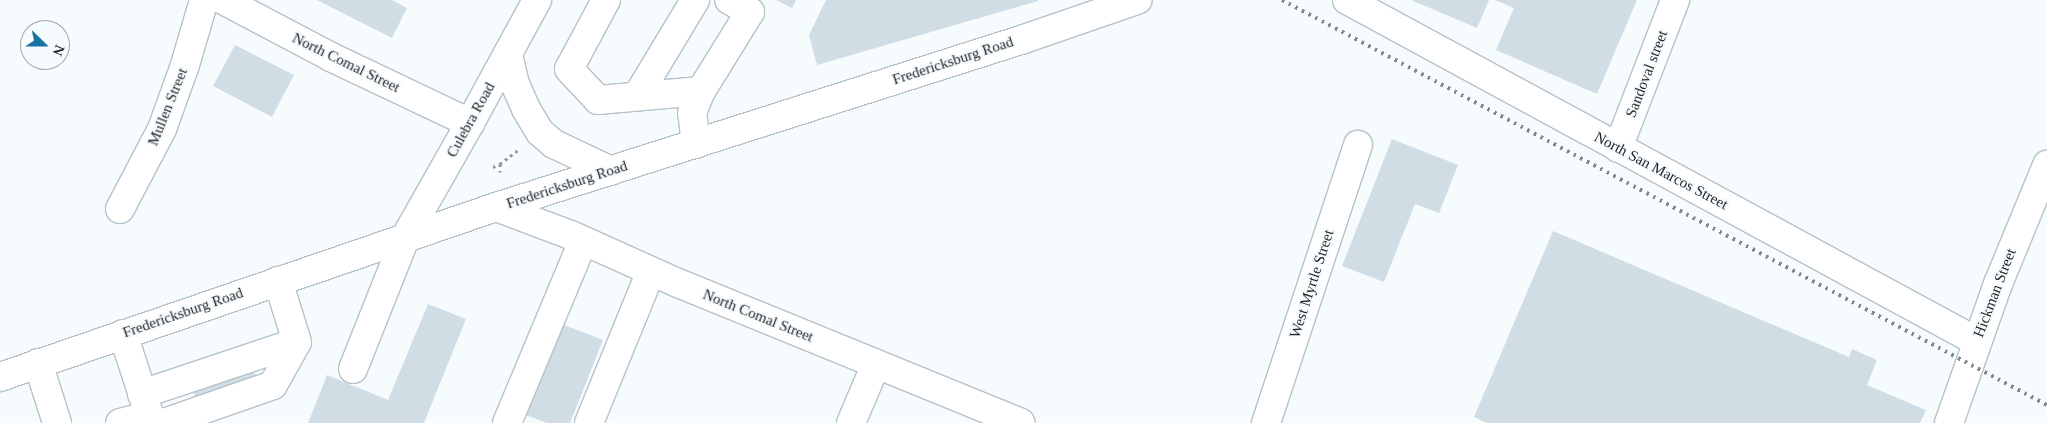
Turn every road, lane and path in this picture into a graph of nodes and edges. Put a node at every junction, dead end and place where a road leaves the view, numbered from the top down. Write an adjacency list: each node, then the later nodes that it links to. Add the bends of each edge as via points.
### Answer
1 (204, 0): 24 (street, Mullen Street, via 162,130)
2 (536, 0): 10 (street, Culebra Road)
3 (606, 0): 12 (street, via 569,70 598,100)
4 (695, 0): 12 (street)
5 (729, 0): 11 (street, via 750,12)
6 (1137, 0): 14 (street, Fredericksburg Road)
7 (1347, 0): 17 (street, North San Marcos Street)
8 (1675, 0): 17 (street, Sandoval street)
9 (234, 3): 13 (street, North Comal Street, via 331,57)
10 (508, 54): 13 (street, Culebra Road); 21 (street, via 515,84 540,132 554,144)
11 (701, 91): 12 (street); 14 (street, via 692,113)
12 (638, 95)
13 (470, 123): 25 (street, Culebra Road)
14 (696, 144): 21 (street, Fredericksburg Road)
15 (1358, 145): 43 (street, West Myrtle Street)
16 (522, 147): 18 (path)
17 (1618, 148): 30 (street, North San Marcos Street)
18 (500, 164): 20 (path); 22 (path)
19 (2047, 165): 30 (street, Hickman Street)
20 (493, 167)
21 (611, 171): 23 (street, Fredericksburg Road)
22 (500, 172)
23 (496, 207): 25 (street, Fredericksburg Road); 26 (street, North Comal Street)
24 (120, 209)
25 (404, 238): 28 (street, Fredericksburg Road); 34 (street, Culebra Road)
26 (583, 240): 27 (street, North Comal Street); 39 (street)
27 (651, 271): 33 (street, North Comal Street); 40 (street)
28 (278, 281): 29 (street, Fredericksburg Road); 31 (street)
29 (122, 334): 32 (street, Fredericksburg Road); 36 (street)
30 (1976, 341): 44 (street, Hickman Street)
31 (297, 342): 36 (street); 36 (street, via 273,385)
32 (38, 362): 35 (street, Fredericksburg Road); 37 (street)
33 (876, 364): 41 (street); 42 (street, North Comal Street)
34 (352, 370)
35 (0, 376)
36 (152, 414): 38 (street)
37 (57, 423)
38 (120, 423)
39 (507, 423)
40 (589, 423)
41 (851, 423)
42 (1021, 423)
43 (1266, 423)
44 (1949, 423)

